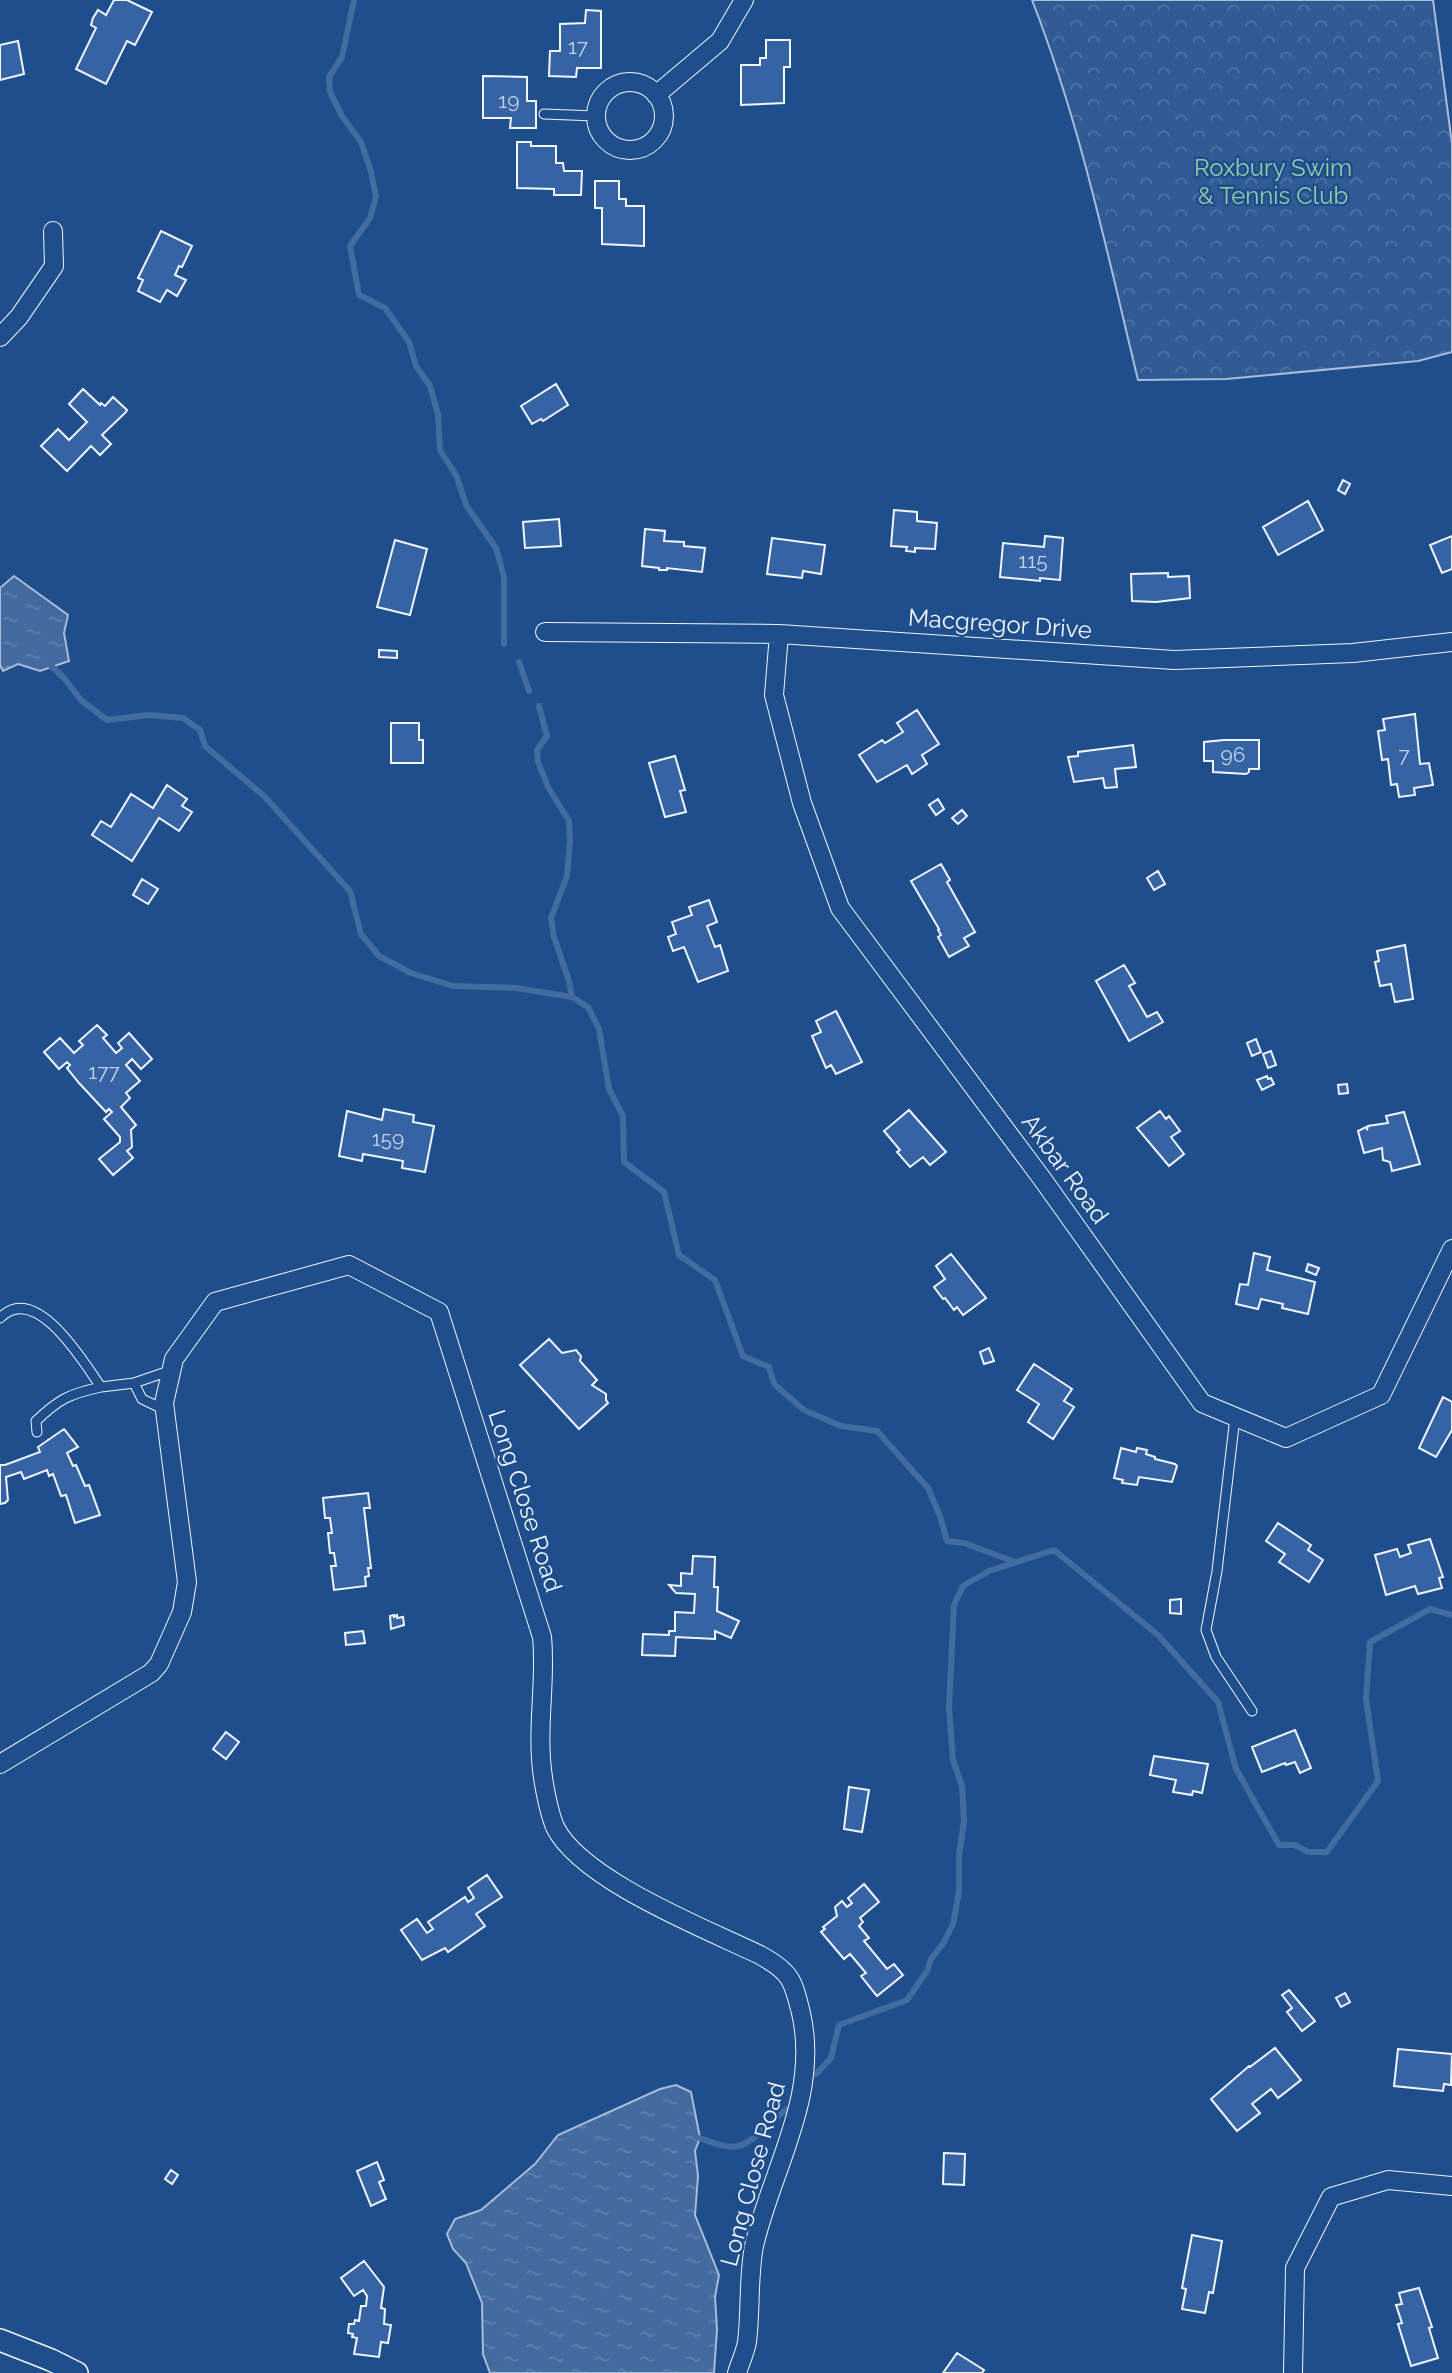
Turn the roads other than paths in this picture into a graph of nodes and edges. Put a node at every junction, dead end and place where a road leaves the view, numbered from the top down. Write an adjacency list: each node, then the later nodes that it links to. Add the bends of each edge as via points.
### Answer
1 (744, 0): 2 (street, via 720,41)
2 (656, 95): 4 (street, via 640,84 622,83 605,93); 4 (street, via 663,124 653,140 638,149 608,142)
3 (544, 114): 4 (lane)
4 (596, 116)
5 (52, 231): 6 (street, via 54,267)
6 (0, 337)
7 (545, 632): 8 (street, Macgregor Drive)
8 (779, 634): 9 (street, Macgregor Drive, via 1174,660 1353,653); 16 (street, Akbar Road, via 774,695 802,803 840,908 1202,1403)
9 (1452, 642)
10 (1452, 1249): 16 (street, Akbar Road, via 1381,1395 1286,1438)
11 (0, 1318): 14 (lane, via 7,1311 22,1309 50,1321)
12 (172, 1370): 13 (lane); 15 (street, Long Close Road); 23 (street, Long Close Road, via 174,1359 215,1302 349,1265 439,1312 542,1637 540,1759 555,1827 577,1856 610,1881 760,1955 779,1966 794,1983 806,2034 806,2068 801,2101 754,2248 747,2344)
13 (134, 1383): 14 (lane); 15 (lane, via 142,1399)
14 (101, 1387): 17 (lane, via 57,1401 36,1420)
15 (165, 1410): 19 (street, Long Close Road, via 187,1582 175,1630 151,1673)
16 (1235, 1417): 18 (lane, via 1206,1630 1216,1657)
17 (37, 1432)
18 (1252, 1711)
19 (0, 1764)
20 (1452, 2186): 24 (street, via 1388,2180 1331,2197 1295,2268)
21 (0, 2340): 22 (street)
22 (77, 2373)
23 (737, 2373)
24 (1293, 2373)

